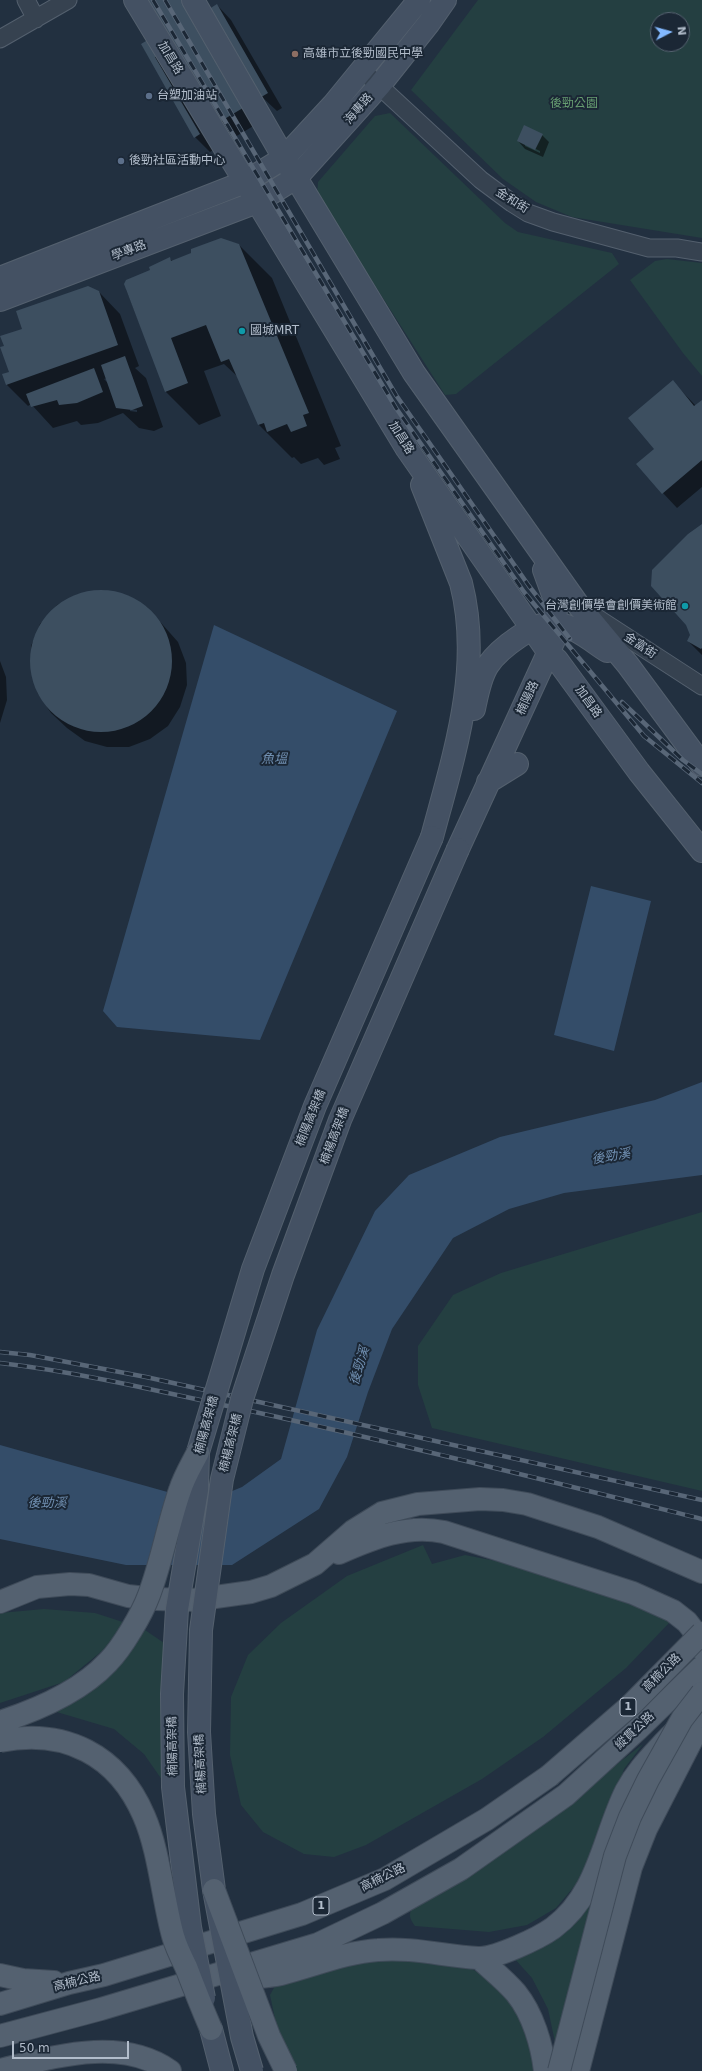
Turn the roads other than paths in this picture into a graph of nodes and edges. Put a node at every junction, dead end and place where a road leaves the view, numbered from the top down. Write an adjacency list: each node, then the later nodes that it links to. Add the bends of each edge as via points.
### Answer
1 (26, 0): 7 (street)
2 (68, 0): 7 (street)
3 (135, 0): 13 (street, 加昌路)
4 (193, 0): 11 (street)
5 (419, 0): 9 (street, 海專路)
6 (445, 0): 10 (street, 海專路)
7 (36, 18): 8 (street)
8 (0, 39)
9 (362, 70): 10 (street, 金和街); 11 (street, 海專路)
10 (379, 86): 12 (street, 海專路); 15 (street, 金和街, via 480,180 528,213 600,236 649,248 677,248)
11 (284, 158): 12 (street); 13 (street, 海專路)
12 (297, 177): 14 (street, 海專路); 18 (street, via 414,373)
13 (245, 182): 14 (street, 加昌路); 16 (street, 學專路)
14 (257, 202): 16 (street, 學專路); 17 (street, 加昌路)
15 (702, 252)
16 (1, 289)
17 (407, 449): 21 (street, 加昌路); 28 (street, via 456,567 465,600 469,629 467,677 457,744)
18 (532, 542): 19 (street); 20 (street, 楠陽路, via 554,597)
19 (579, 606): 23 (street); 24 (street, 金富街)
20 (557, 623): 21 (street, via 544,624); 22 (street, 楠陽路); 23 (street, via 585,636)
21 (533, 629): 22 (street, 加昌路); 28 (street, via 508,645 488,666 478,690 461,763)
22 (549, 653): 27 (street, 楠陽路); 30 (street, 加昌路, via 557,660 639,772)
23 (628, 665): 26 (street)
24 (702, 686)
25 (517, 764): 27 (street)
26 (702, 765)
27 (488, 782): 29 (street, 楠陽路)
28 (432, 837): 31 (street, 楠陽高架橋, bridge, via 315,1106 253,1269)
29 (458, 850): 43 (street, 楠楊高架橋, bridge, via 340,1120 283,1275 242,1399 222,1479 201,1630 199,1688 204,1814)
30 (702, 851)
31 (198, 1452): 41 (main road, bridge, via 180,1490 166,1543 144,1606 132,1629 109,1662 87,1680 63,1694 21,1715); 49 (street, 楠陽高架橋, bridge, via 197,1490 176,1609 172,1694 173,1787 190,1927)
32 (315, 1564): 33 (main road, via 353,1532 382,1514 418,1504 480,1499 527,1504 598,1528); 34 (main road, via 270,1586 228,1596 194,1600 155,1599 128,1596 89,1585 70,1584 37,1587); 36 (main road, via 385,1534 427,1529 444,1532 633,1593 673,1611 697,1634)
33 (702, 1572)
34 (0, 1602)
35 (702, 1633): 46 (main road, 高楠公路 / 1, bridge, via 631,1705 550,1776 487,1820 384,1879 302,1914 104,1975)
36 (702, 1649)
37 (702, 1667): 47 (main road, 縱貫公路 / 1, via 566,1794 461,1869 383,1913 318,1944)
38 (702, 1693): 57 (main road, bridge, via 682,1719 648,1780 615,1856)
39 (702, 1715): 44 (main road, via 679,1728 633,1779 618,1810 592,1879 567,1914 536,1939)
40 (702, 1720): 58 (main road, via 646,1829 631,1868)
41 (0, 1722)
42 (0, 1741): 49 (main road, bridge, via 50,1738 86,1749 116,1773 134,1795 147,1823 174,1938)
43 (214, 1890): 54 (street, 楠楊高架橋, bridge, via 242,2037); 55 (main road, bridge, via 269,2036)
44 (480, 1959): 47 (main road, via 420,1950 378,1950 348,1955 280,1974); 56 (main road, via 516,1993 528,2011)
45 (0, 1975): 46 (main road, via 23,1980)
46 (69, 1983): 48 (main road, 高楠公路 / 1)
47 (184, 1985): 50 (main road, 1)
48 (0, 2004)
49 (210, 2029): 53 (street, 楠陽高架橋)
50 (0, 2036)
51 (0, 2070): 52 (main road, via 58,2056 115,2052 158,2062)
52 (170, 2071)
53 (222, 2071)
54 (252, 2071)
55 (286, 2071)
56 (545, 2071)
57 (559, 2071)
58 (578, 2071)

